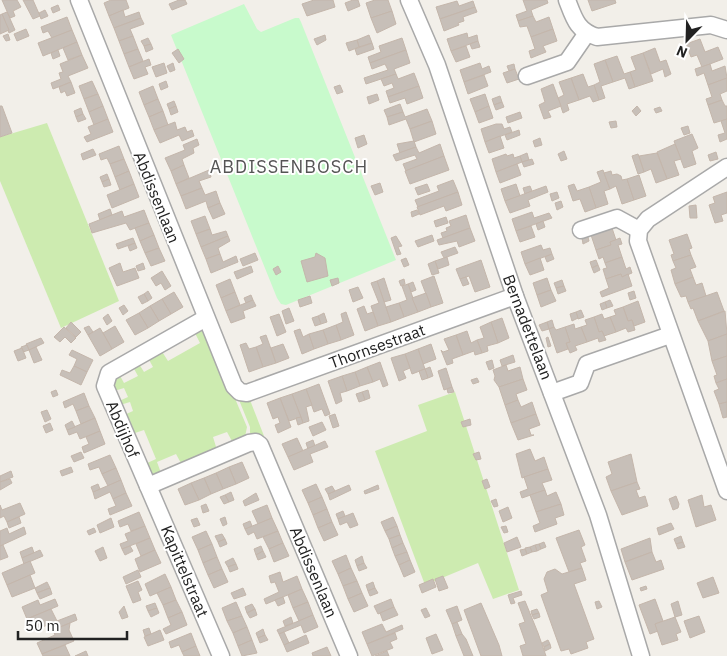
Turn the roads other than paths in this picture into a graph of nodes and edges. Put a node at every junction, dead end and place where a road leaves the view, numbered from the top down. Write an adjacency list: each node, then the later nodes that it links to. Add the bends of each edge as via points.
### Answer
1 (79, 0): 11 (street, Abdissenlaan)
2 (409, 0): 10 (street, Bernadettelaan, via 437,65)
3 (567, 0): 5 (street, via 575,23)
4 (727, 30): 5 (street, via 711,25 602,37)
5 (586, 33): 6 (street, via 567,62)
6 (526, 76)
7 (727, 167): 9 (street, via 648,219)
8 (581, 230): 9 (street, via 617,218)
9 (639, 230): 12 (street, via 639,248)
10 (515, 296): 13 (street, Thornsestraat, via 247,393); 14 (street, Bernadettelaan)
11 (206, 318): 13 (street, Abdissenlaan, via 234,386); 15 (street, Abdijhof, via 106,377 105,386)
12 (670, 335): 14 (street, via 588,364 580,383); 16 (street)
13 (240, 392)
14 (552, 393): 19 (street, Bernadettelaan, via 598,515)
15 (148, 486): 17 (street, Kapittelstraat); 18 (street, Abdissenlaan, via 256,442 262,448)
16 (727, 491)
17 (221, 656)
18 (349, 656)
19 (641, 656)

